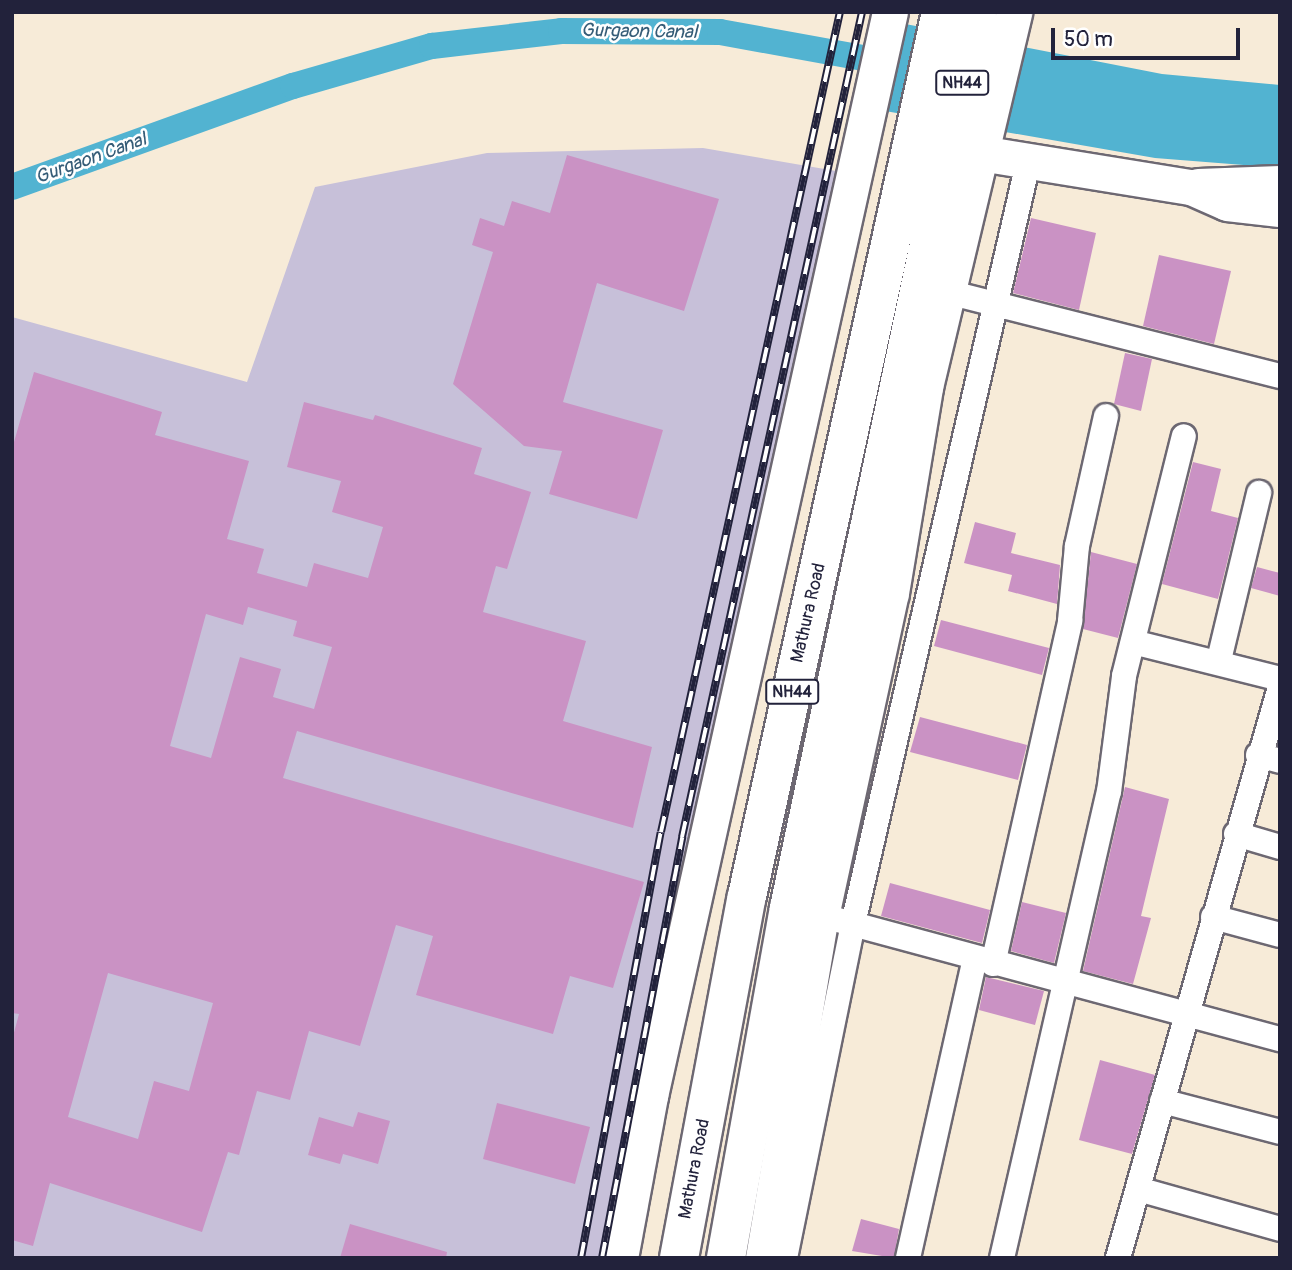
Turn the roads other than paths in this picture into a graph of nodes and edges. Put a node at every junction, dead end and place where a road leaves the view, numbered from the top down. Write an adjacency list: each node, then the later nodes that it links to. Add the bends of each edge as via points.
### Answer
1 (1014, 12): 4 (main road)
2 (889, 14): 33 (main road, via 650,1096)
3 (958, 19): 4 (highway, Mathura Road / NH44)
4 (959, 138): 5 (main road); 9 (main road); 34 (highway, Mathura Road / NH44, via 747,896); 35 (highway, Mathura Road / NH44, via 789,908)
5 (1028, 163): 7 (main road); 10 (street)
6 (1280, 183): 7 (main road)
7 (1191, 187): 8 (main road, via 1227,202)
8 (1280, 209)
9 (948, 292): 10 (street); 23 (main road, via 891,593)
10 (993, 302): 11 (street); 23 (street)
11 (1280, 376)
12 (1106, 416): 25 (street, via 1077,546 1070,621)
13 (1184, 436): 15 (street)
14 (1259, 493): 16 (street)
15 (1133, 642): 16 (street); 26 (street, via 1109,792)
16 (1219, 660): 17 (street)
17 (1280, 679)
18 (1280, 687): 19 (street)
19 (1269, 758): 20 (street)
20 (1236, 834): 21 (street); 22 (street)
21 (1280, 847)
22 (1213, 917): 24 (street); 27 (street)
23 (837, 920): 25 (street); 36 (main road); 37 (street)
24 (1280, 935)
25 (984, 962): 26 (street); 38 (street)
26 (1066, 982): 27 (street); 39 (street)
27 (1186, 1013): 28 (street); 29 (street)
28 (1280, 1039)
29 (1162, 1101): 30 (street); 31 (street)
30 (1280, 1132)
31 (1138, 1189): 32 (street); 40 (street)
32 (1280, 1229)
33 (620, 1258)
34 (679, 1258)
35 (726, 1258)
36 (763, 1258)
37 (785, 1258)
38 (908, 1258)
39 (1002, 1258)
40 (1118, 1258)

